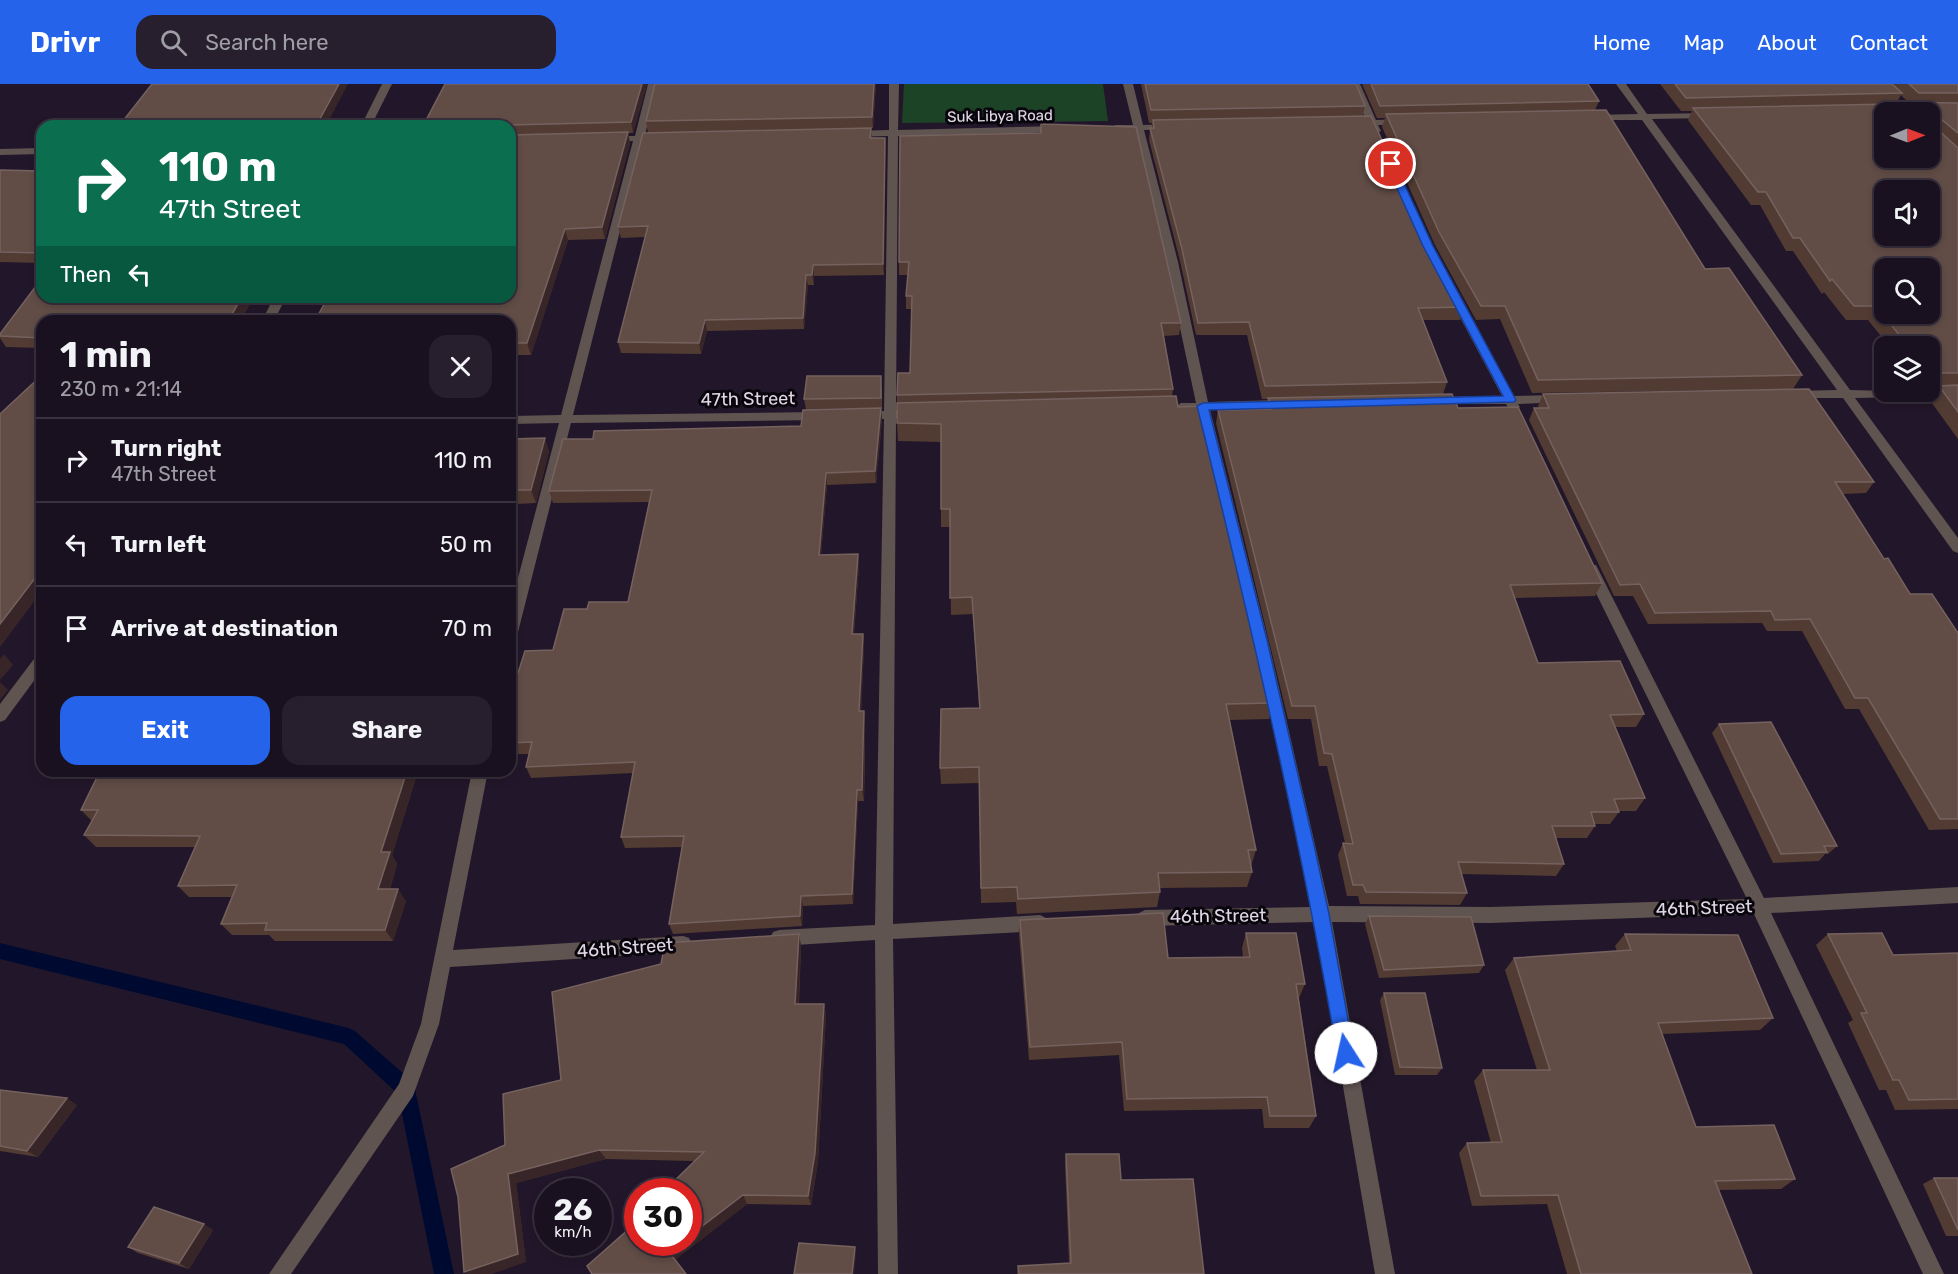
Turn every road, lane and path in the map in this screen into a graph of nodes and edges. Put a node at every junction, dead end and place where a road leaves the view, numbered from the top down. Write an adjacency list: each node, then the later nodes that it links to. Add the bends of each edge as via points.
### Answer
1 (387, 84): 10 (street)
2 (653, 84): 20 (street)
3 (894, 84): 18 (street)
4 (1128, 84): 16 (street)
5 (1355, 84): 13 (street)
6 (1621, 84): 8 (street)
7 (1722, 115): 8 (street)
8 (1645, 117): 9 (street); 28 (street)
9 (1581, 118)
10 (369, 120)
11 (1419, 122): 13 (street)
12 (1336, 123): 13 (street)
13 (1372, 123): 23 (street)
14 (1184, 127): 16 (street)
15 (1104, 128): 16 (street)
16 (1137, 128): 34 (street, via 1172,262)
17 (1070, 129): 18 (street, Suk Libya Road)
18 (893, 133): 19 (street, Suk Libya Road); 36 (street)
19 (836, 134)
20 (640, 138): 21 (street); 22 (street); 40 (street)
21 (674, 138)
22 (592, 139)
23 (1381, 143)
24 (36, 151): 25 (street)
25 (0, 152)
26 (1444, 277): 31 (street)
27 (1958, 392): 28 (street)
28 (1846, 393): 29 (street); 43 (street)
29 (1775, 395)
30 (1578, 399): 31 (street)
31 (1510, 400): 32 (street); 42 (street)
32 (1419, 401)
33 (1305, 404): 34 (street)
34 (1203, 406): 35 (street); 51 (street, via 1261,640)
35 (1168, 407)
36 (890, 414): 37 (street); 38 (street); 54 (street)
37 (925, 414)
38 (854, 415)
39 (830, 416): 40 (street, 47th Street)
40 (567, 418): 41 (street, 47th Street); 45 (street)
41 (516, 420)
42 (1521, 421)
43 (1958, 548)
44 (1586, 558): 50 (street)
45 (516, 613)
46 (36, 667): 47 (street)
47 (0, 716)
48 (479, 777): 57 (street)
49 (1958, 895): 50 (street, 46th Street)
50 (1759, 906): 51 (street, 46th Street, via 1490,915); 61 (street)
51 (1322, 914): 52 (street, 46th Street); 60 (street)
52 (1129, 919)
53 (1059, 922): 54 (street)
54 (884, 931): 55 (street); 59 (street)
55 (765, 939)
56 (705, 943): 57 (street, 46th Street)
57 (444, 959): 58 (street, via 430,1024 406,1089)
58 (279, 1274)
59 (888, 1274)
60 (1385, 1274)
61 (1934, 1274)

